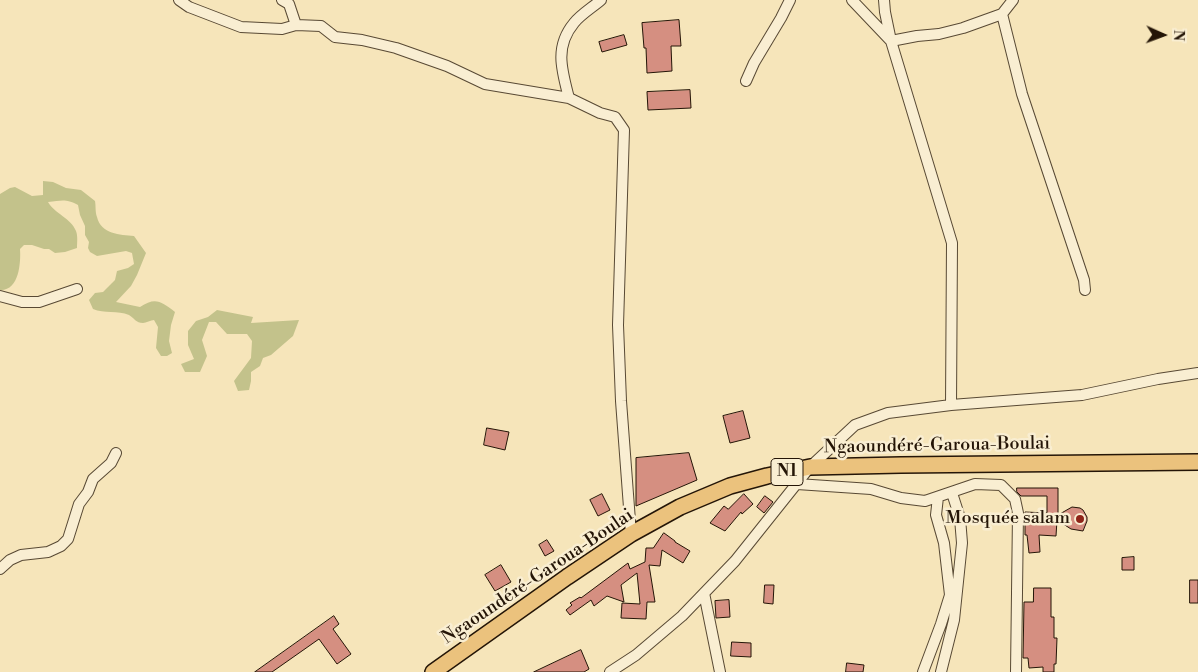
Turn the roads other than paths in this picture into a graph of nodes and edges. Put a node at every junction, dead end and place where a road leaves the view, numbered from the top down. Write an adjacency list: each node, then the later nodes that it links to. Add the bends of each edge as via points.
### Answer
1 (178, 0): 9 (street, via 241,27 282,29)
2 (282, 0): 9 (street, via 289,4)
3 (601, 0): 12 (street, via 574,22 563,40 560,62)
4 (790, 0): 11 (street)
5 (852, 0): 10 (street)
6 (884, 0): 10 (street)
7 (1013, 0): 8 (street)
8 (1002, 14): 10 (street, via 963,28); 14 (street, via 1022,94)
9 (296, 25): 12 (street, via 321,26 335,37 396,48 485,84)
10 (891, 42): 17 (street, via 952,243)
11 (746, 81)
12 (568, 98): 24 (street, via 615,117 624,130 618,325)
13 (77, 289): 15 (street, via 39,302 22,302)
14 (1085, 290)
15 (0, 296)
16 (1198, 373): 17 (street, via 1082,395)
17 (950, 405): 20 (street, via 888,413 854,425)
18 (116, 453): 25 (street, via 111,463 94,479 79,504 68,539 48,552 21,555)
19 (1198, 462): 20 (highway, Ngaoundéré-Garoua-Boulai / N1)
20 (810, 467): 21 (street); 24 (highway, Ngaoundéré-Garoua-Boulai / N1, via 730,486 680,507)
21 (797, 484): 23 (street, via 870,489 925,501); 26 (street, via 735,561)
22 (952, 493): 23 (street); 31 (street, via 960,518 962,543 954,620); 32 (street, via 974,484 1001,485 1014,499 1018,513)
23 (938, 497): 30 (street, via 936,515 944,544 950,595)
24 (631, 534): 27 (highway, Ngaoundéré-Garoua-Boulai / N1)
25 (0, 569)
26 (704, 593): 28 (street, via 636,655); 29 (street)
27 (432, 672)
28 (610, 672)
29 (720, 672)
30 (923, 672)
31 (941, 672)
32 (1016, 672)

